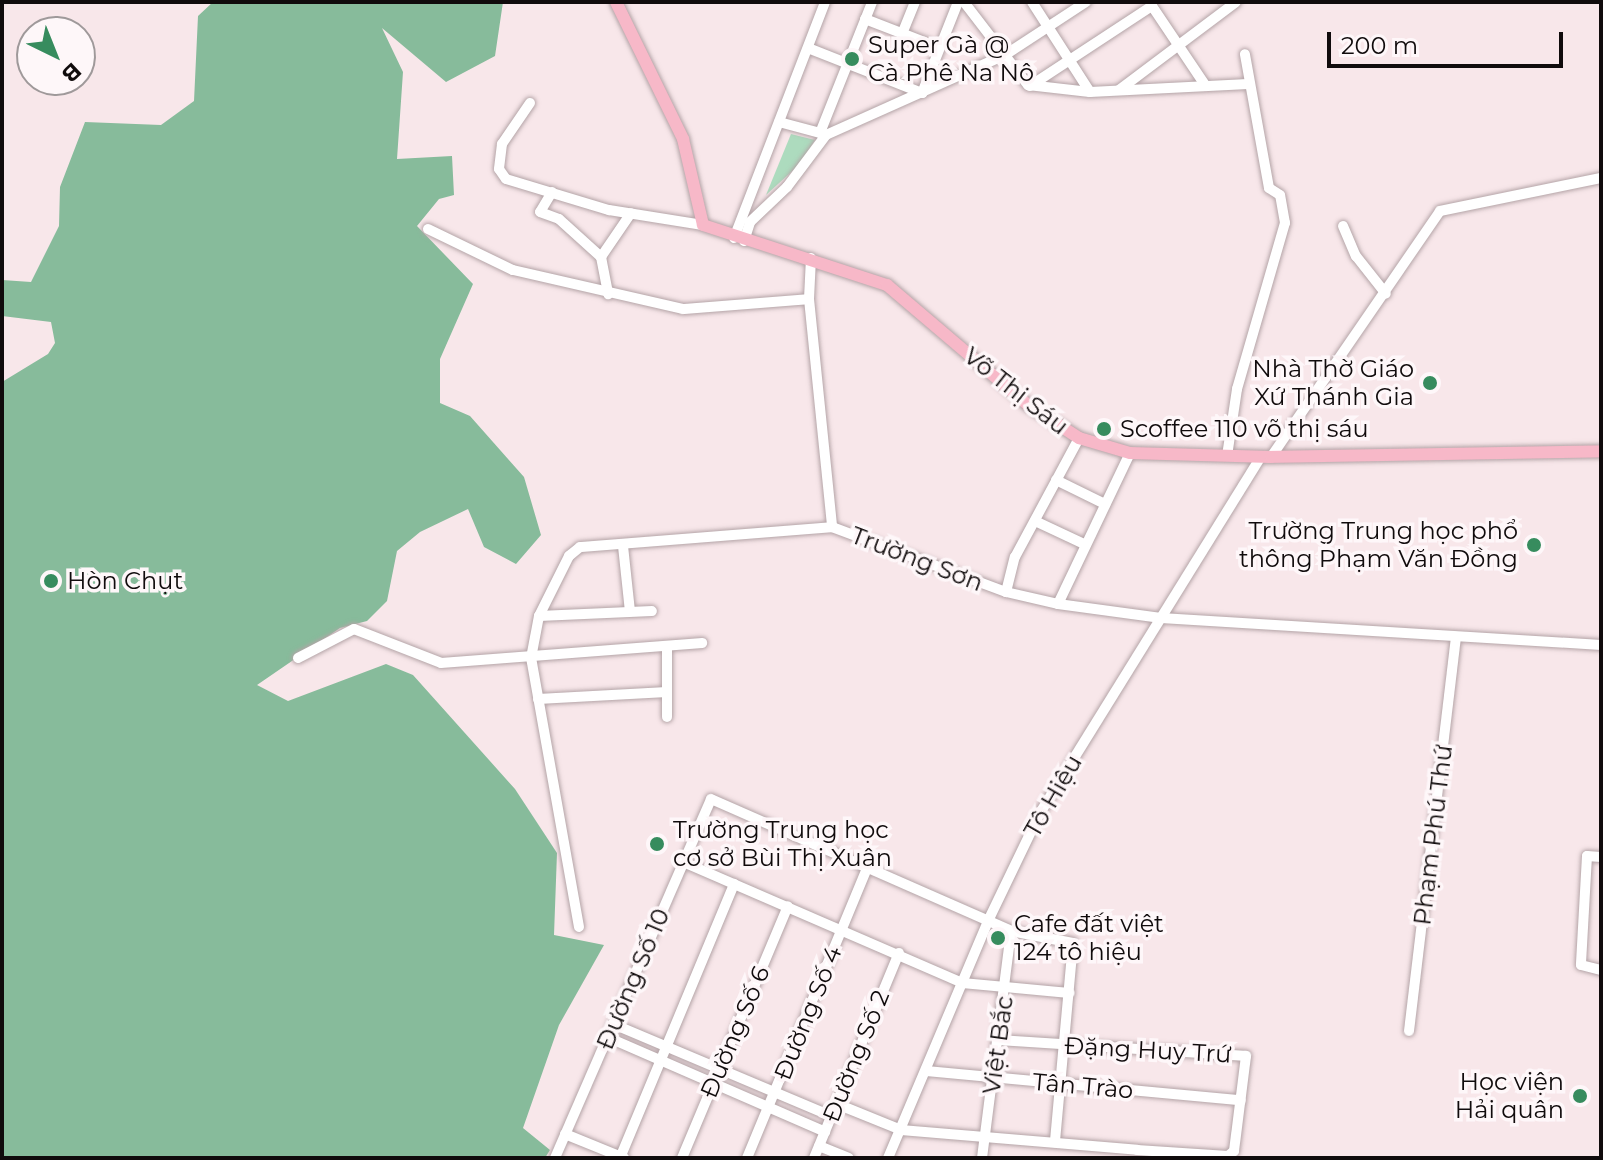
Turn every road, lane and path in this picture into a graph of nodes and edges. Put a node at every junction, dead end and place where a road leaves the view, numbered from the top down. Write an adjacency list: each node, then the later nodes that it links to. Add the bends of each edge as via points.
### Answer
1 (616, 2): 32 (main road, via 683,139)
2 (825, 2): 14 (street)
3 (872, 2): 10 (street)
4 (915, 2): 12 (street)
5 (958, 2): 15 (street)
6 (964, 2): 17 (street)
7 (1032, 2): 11 (street)
8 (1086, 2): 11 (street)
9 (1236, 2): 13 (street)
10 (865, 19): 12 (street); 19 (street)
11 (1049, 27): 17 (street); 18 (street)
12 (902, 34): 15 (street)
13 (1179, 44): 18 (street, via 1150,7); 21 (street); 23 (street)
14 (808, 48): 19 (street); 27 (street)
15 (940, 48): 25 (street)
16 (1245, 54): 20 (street)
17 (1005, 55): 22 (street); 25 (street)
18 (1071, 61): 22 (street); 24 (street)
19 (848, 63): 25 (street); 28 (street)
20 (1248, 84): 21 (street); 44 (street, via 1261,126 1269,188 1284,203 1285,223 1235,399)
21 (1205, 85): 23 (street)
22 (1030, 86): 24 (street)
23 (1118, 91): 24 (street)
24 (1090, 92)
25 (922, 93): 28 (street)
26 (530, 103): 30 (street, via 506,132 499,169 515,183)
27 (779, 122): 28 (street); 35 (street)
28 (823, 134): 35 (street, via 787,187)
29 (1601, 178): 39 (street, Tô Hiệu, via 1447,207)
30 (552, 192): 31 (street); 36 (street, via 540,212 559,219)
31 (631, 213): 32 (street); 36 (street)
32 (703, 225): 35 (main road, Võ Thị Sáu)
33 (1343, 226): 39 (street, via 1356,256)
34 (428, 229): 38 (street, via 513,270)
35 (739, 239): 37 (main road, Võ Thị Sáu)
36 (601, 257): 38 (street)
37 (811, 258): 40 (street); 41 (main road, Võ Thị Sáu, via 887,285 1028,405)
38 (608, 294): 40 (street, via 696,310)
39 (1386, 294): 45 (street, Tô Hiệu)
40 (809, 299): 49 (street)
41 (1079, 438): 43 (main road, Võ Thị Sáu); 46 (street)
42 (1601, 451): 45 (main road, Võ Thị Sáu)
43 (1130, 453): 44 (main road, Võ Thị Sáu); 47 (street)
44 (1227, 456): 45 (main road, Võ Thị Sáu)
45 (1266, 457): 57 (street, Tô Hiệu)
46 (1056, 480): 47 (street); 48 (street)
47 (1105, 504): 50 (street)
48 (1035, 521): 50 (street); 52 (street, via 1015,557)
49 (832, 527): 51 (street, Trường Sơn); 52 (street, Trường Sơn)
50 (1086, 545): 53 (street)
51 (623, 546): 55 (street); 56 (street, Trường Sơn, via 580,547 572,553)
52 (1006, 592): 53 (street, Trường Sơn)
53 (1058, 604): 57 (street, Trường Sơn)
54 (652, 611): 55 (street)
55 (630, 612): 56 (street)
56 (539, 616): 63 (street, Trường Sơn)
57 (1161, 618): 58 (street, Trường Sơn); 72 (street, Tô Hiệu, via 1040,813)
58 (1456, 639): 60 (street, Trường Sơn); 82 (street, Phạm Phú Thứ)
59 (702, 643): 61 (street)
60 (1601, 645)
61 (667, 646): 63 (street); 64 (street)
62 (298, 658): 63 (street, via 354,629 432,662)
63 (531, 658): 65 (street, Trường Sơn)
64 (667, 692): 65 (street); 66 (street)
65 (538, 699): 73 (street, Trường Sơn)
66 (667, 717)
67 (1601, 857): 77 (street, via 1587,856 1581,965)
68 (683, 862): 69 (street, Đường Số 10, via 711,799); 70 (street); 81 (street, Đường Số 10)
69 (867, 868): 72 (street); 74 (street, Đường Số 4)
70 (734, 884): 71 (street); 86 (street)
71 (788, 906): 74 (street); 88 (street, Đường Số 6)
72 (988, 921): 75 (street); 78 (street, Tô Hiệu)
73 (579, 927)
74 (842, 929): 76 (street); 93 (street, Đường Số 4)
75 (1011, 931): 79 (street, Việt Bắc); 80 (street, via 1073,943)
76 (899, 953): 78 (street); 95 (street, Đường Số 2)
77 (1601, 970)
78 (962, 983): 79 (street); 89 (street, Tô Hiệu)
79 (1006, 987): 80 (street); 84 (street, Việt Bắc)
80 (1070, 993): 85 (street)
81 (613, 1024): 83 (street, Đường Số 10); 86 (street)
82 (1409, 1031)
83 (607, 1037): 87 (street); 100 (street, Đường Số 10)
84 (1000, 1040): 85 (street, Đặng Huy Trứ); 90 (street, Việt Bắc)
85 (1064, 1045): 92 (street); 94 (street, Đặng Huy Trứ, via 1243,1055 1249,1059)
86 (666, 1047): 87 (street); 88 (street)
87 (661, 1060): 91 (street); 105 (street)
88 (719, 1069): 91 (street, Đường Số 6); 93 (street)
89 (926, 1071): 90 (street, Tân Trào); 98 (street, Tô Hiệu)
90 (994, 1077): 92 (street, Tân Trào); 101 (street, Việt Bắc)
91 (713, 1083): 96 (street); 106 (street, Đường Số 6)
92 (1060, 1084): 94 (street, Tân Trào); 102 (street)
93 (775, 1093): 96 (street, Đường Số 4); 97 (street)
94 (1241, 1100): 102 (street, Đặng Huy Trứ, via 1234,1151 1228,1156)
95 (837, 1104): 97 (street, Đường Số 2); 98 (street, Đặng Huy Trứ)
96 (769, 1108): 99 (street); 107 (street, Đường Số 4)
97 (831, 1116): 99 (street, Đường Số 2)
98 (901, 1130): 101 (street, Đặng Huy Trứ); 110 (street, Tô Hiệu)
99 (825, 1132): 103 (street, Đường Số 2)
100 (565, 1134): 104 (street, Đường Số 10); 105 (street)
101 (984, 1138): 102 (street, Đặng Huy Trứ); 111 (street, Việt Bắc)
102 (1055, 1142)
103 (819, 1146): 108 (street, Đường Số 2); 109 (street)
104 (555, 1158)
105 (622, 1158)
106 (682, 1158)
107 (747, 1158)
108 (814, 1158)
109 (849, 1158)
110 (888, 1158)
111 (982, 1158)

